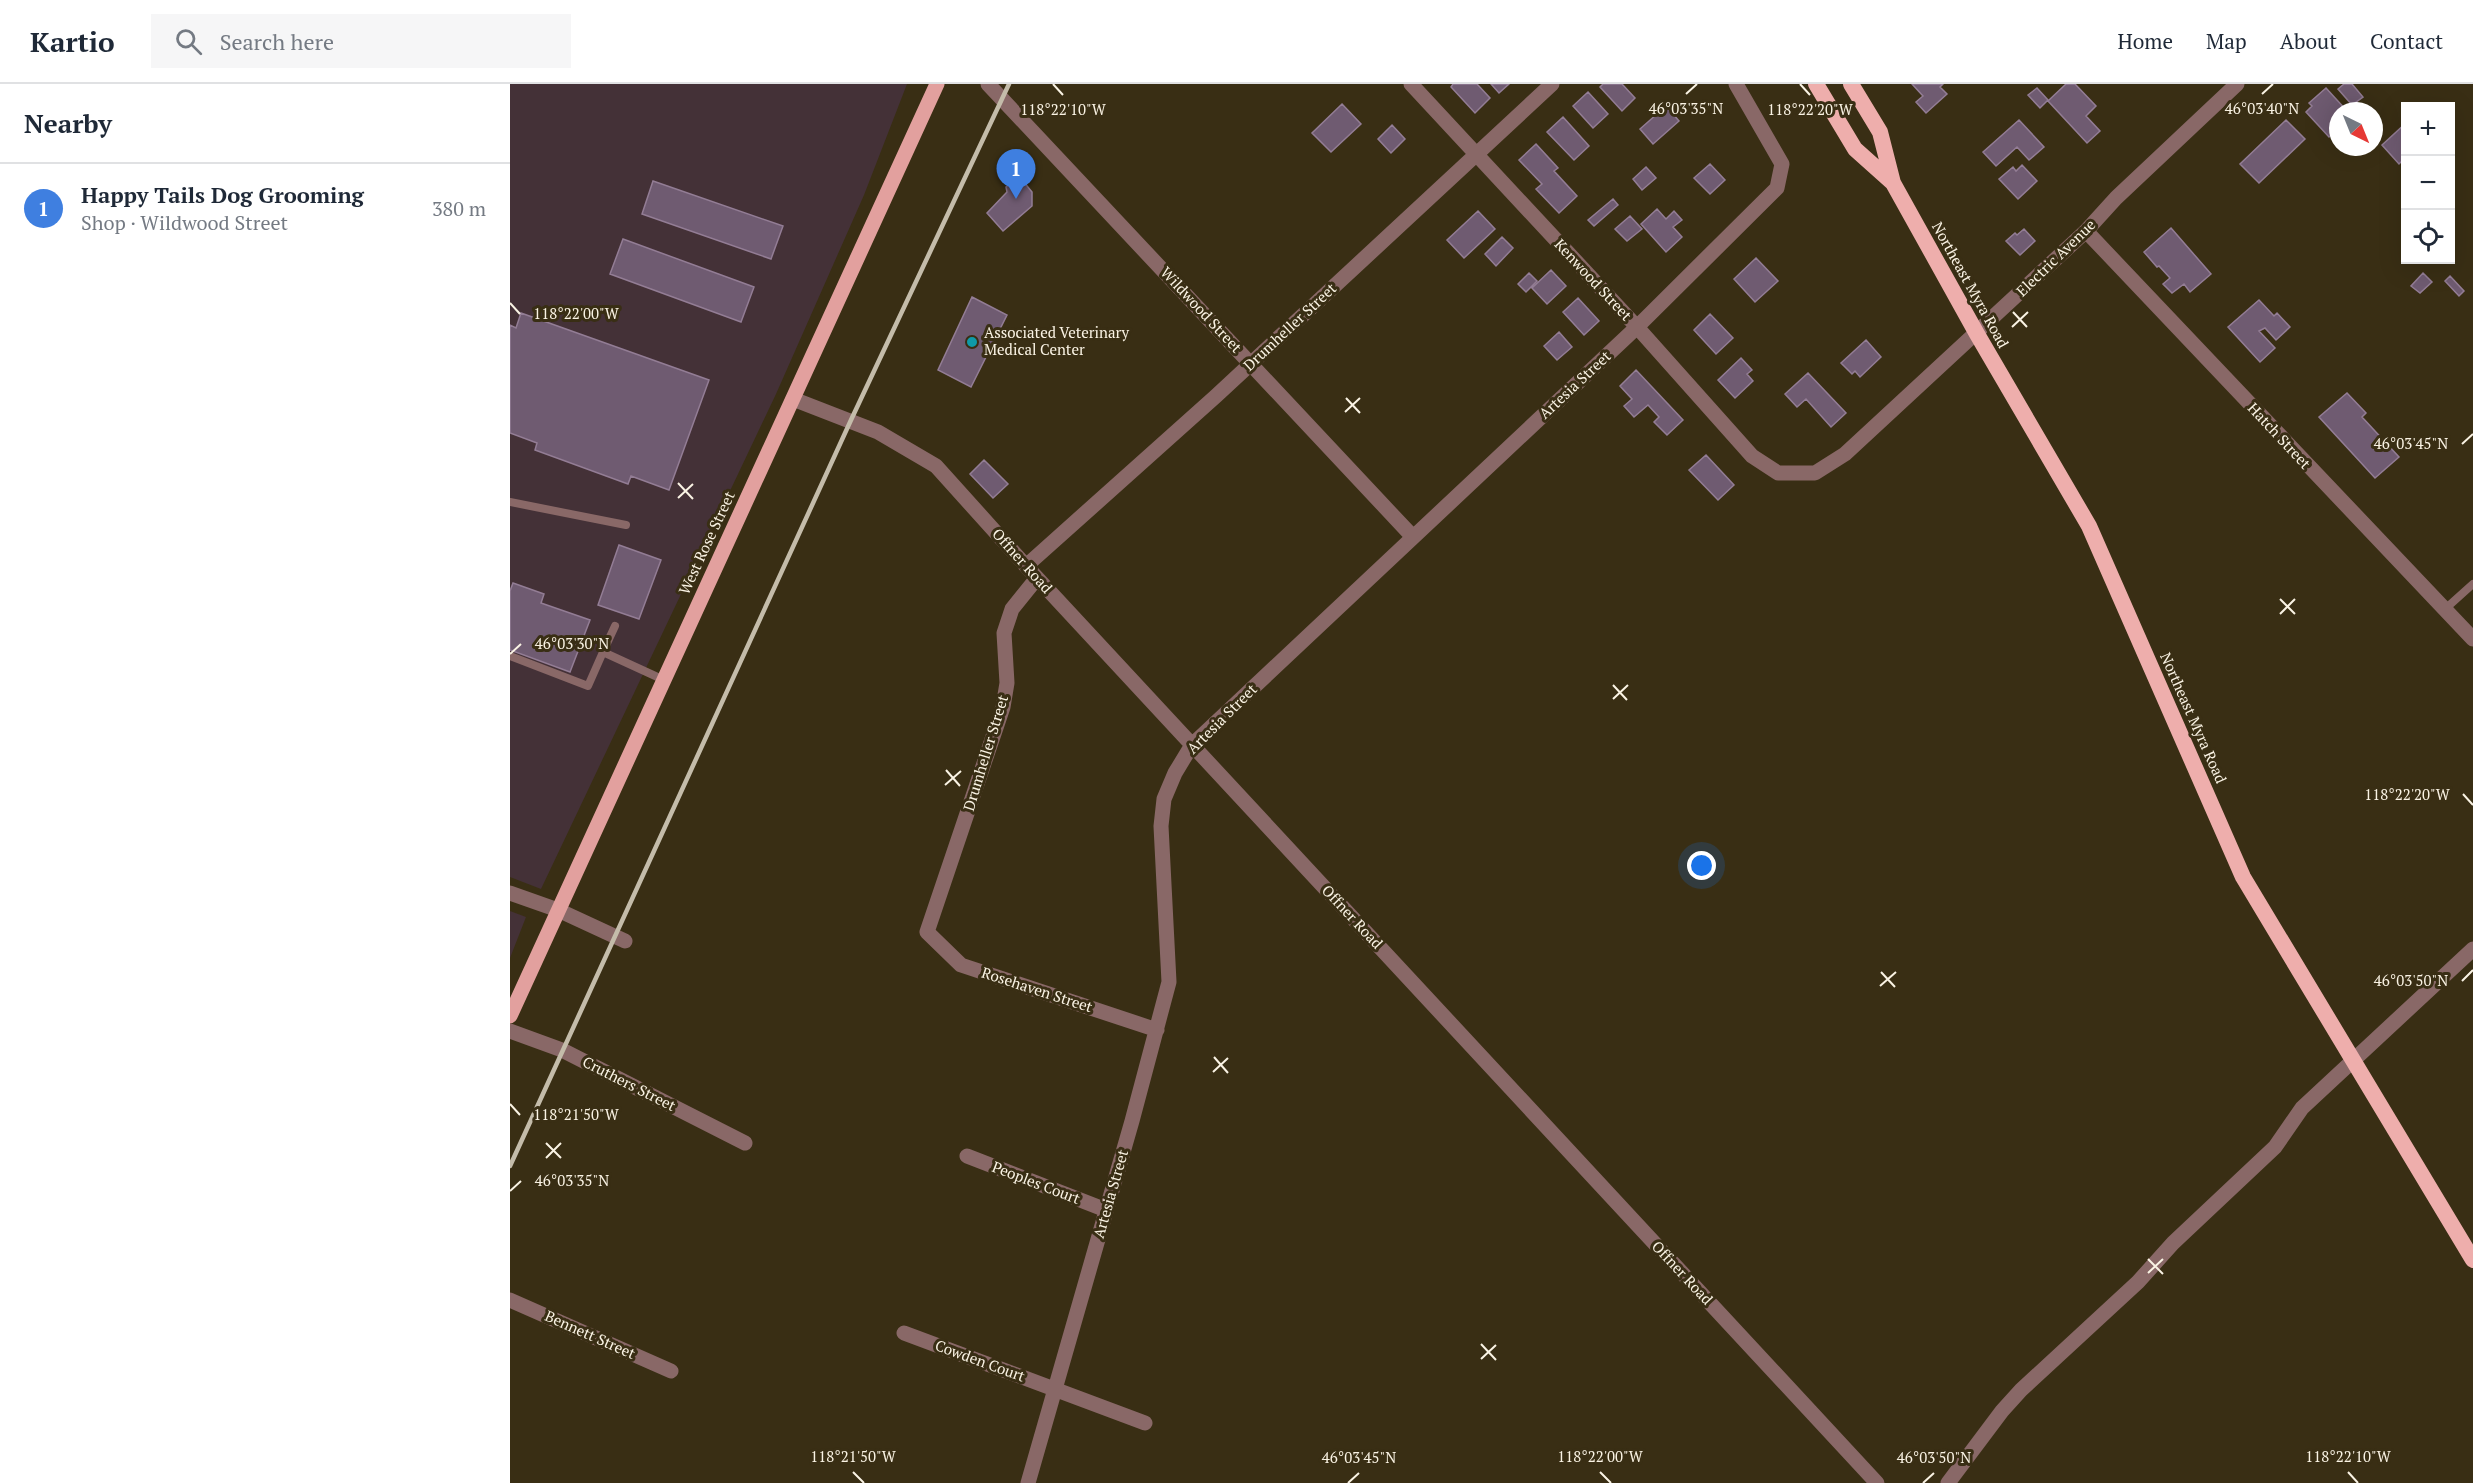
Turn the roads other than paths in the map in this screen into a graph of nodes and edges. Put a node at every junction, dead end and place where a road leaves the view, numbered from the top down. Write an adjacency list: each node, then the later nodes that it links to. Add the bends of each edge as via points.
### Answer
1 (937, 84): 15 (main road, West Rose Street)
2 (988, 84): 14 (street, Wildwood Street)
3 (1411, 84): 9 (street, Kenwood Street)
4 (1552, 84): 9 (street, Drumheller Street)
5 (1736, 84): 12 (street, Artesia Street, via 1782,164 1777,188)
6 (1816, 84): 10 (highway, Northeast Myra Road, via 1855,149)
7 (1851, 84): 10 (highway, Northeast Myra Road, via 1880,132)
8 (2238, 84): 11 (street, Electric Avenue)
9 (1476, 154): 12 (street, Kenwood Street); 14 (street, Drumheller Street)
10 (1893, 183): 13 (highway, Northeast Myra Road)
11 (2086, 231): 13 (street, Electric Avenue); 23 (street, Hatch Street)
12 (1637, 327): 16 (street, Kenwood Street, via 1752,456); 19 (street, Artesia Street)
13 (1977, 334): 16 (street, Electric Avenue, via 1845,454 1815,473); 38 (highway, Northeast Myra Road, via 2089,526 2243,877)
14 (1251, 363): 19 (street, Wildwood Street); 20 (street, Drumheller Street)
15 (793, 399): 20 (street, Offner Road, via 878,432 936,466); 28 (main road, West Rose Street)
16 (1778, 473)
17 (510, 502): 18 (lane)
18 (626, 525)
19 (1413, 537): 29 (street, Artesia Street)
20 (1026, 566): 21 (street, Offner Road)
21 (1037, 578): 29 (street, Offner Road); 32 (street, Drumheller Street, via 1012,609 1005,633 1007,683 1003,707)
22 (2473, 584): 23 (lane)
23 (2444, 610): 25 (street, Hatch Street)
24 (615, 626): 26 (lane)
25 (2473, 639)
26 (603, 652): 27 (lane, via 588,686); 28 (lane)
27 (510, 656)
28 (664, 680): 31 (main road, West Rose Street)
29 (1192, 745): 36 (street, Artesia Street, via 1164,798 1161,826 1169,982); 49 (street, Offner Road)
30 (510, 893): 31 (street)
31 (558, 910): 33 (street); 35 (main road, West Rose Street)
32 (927, 932): 36 (street, Rosehaven Street, via 961,965)
33 (625, 942)
34 (2473, 949): 38 (street)
35 (510, 1016)
36 (1157, 1030): 41 (street, Artesia Street)
37 (510, 1031): 39 (street, Cruthers Street, via 562,1050)
38 (2353, 1061): 42 (highway, Northeast Myra Road); 50 (street, via 2302,1108 2274,1147 2155,1265 2021,1390)
39 (745, 1143)
40 (967, 1156): 41 (street, Peoples Court)
41 (1106, 1210): 46 (street, Artesia Street)
42 (2473, 1260)
43 (510, 1300): 45 (street, Bennett Street)
44 (904, 1333): 46 (street, Cowden Court)
45 (671, 1371)
46 (1055, 1389): 47 (street, Cowden Court); 48 (street, Artesia Street)
47 (1145, 1423)
48 (1028, 1483)
49 (1877, 1483)
50 (1948, 1483)

